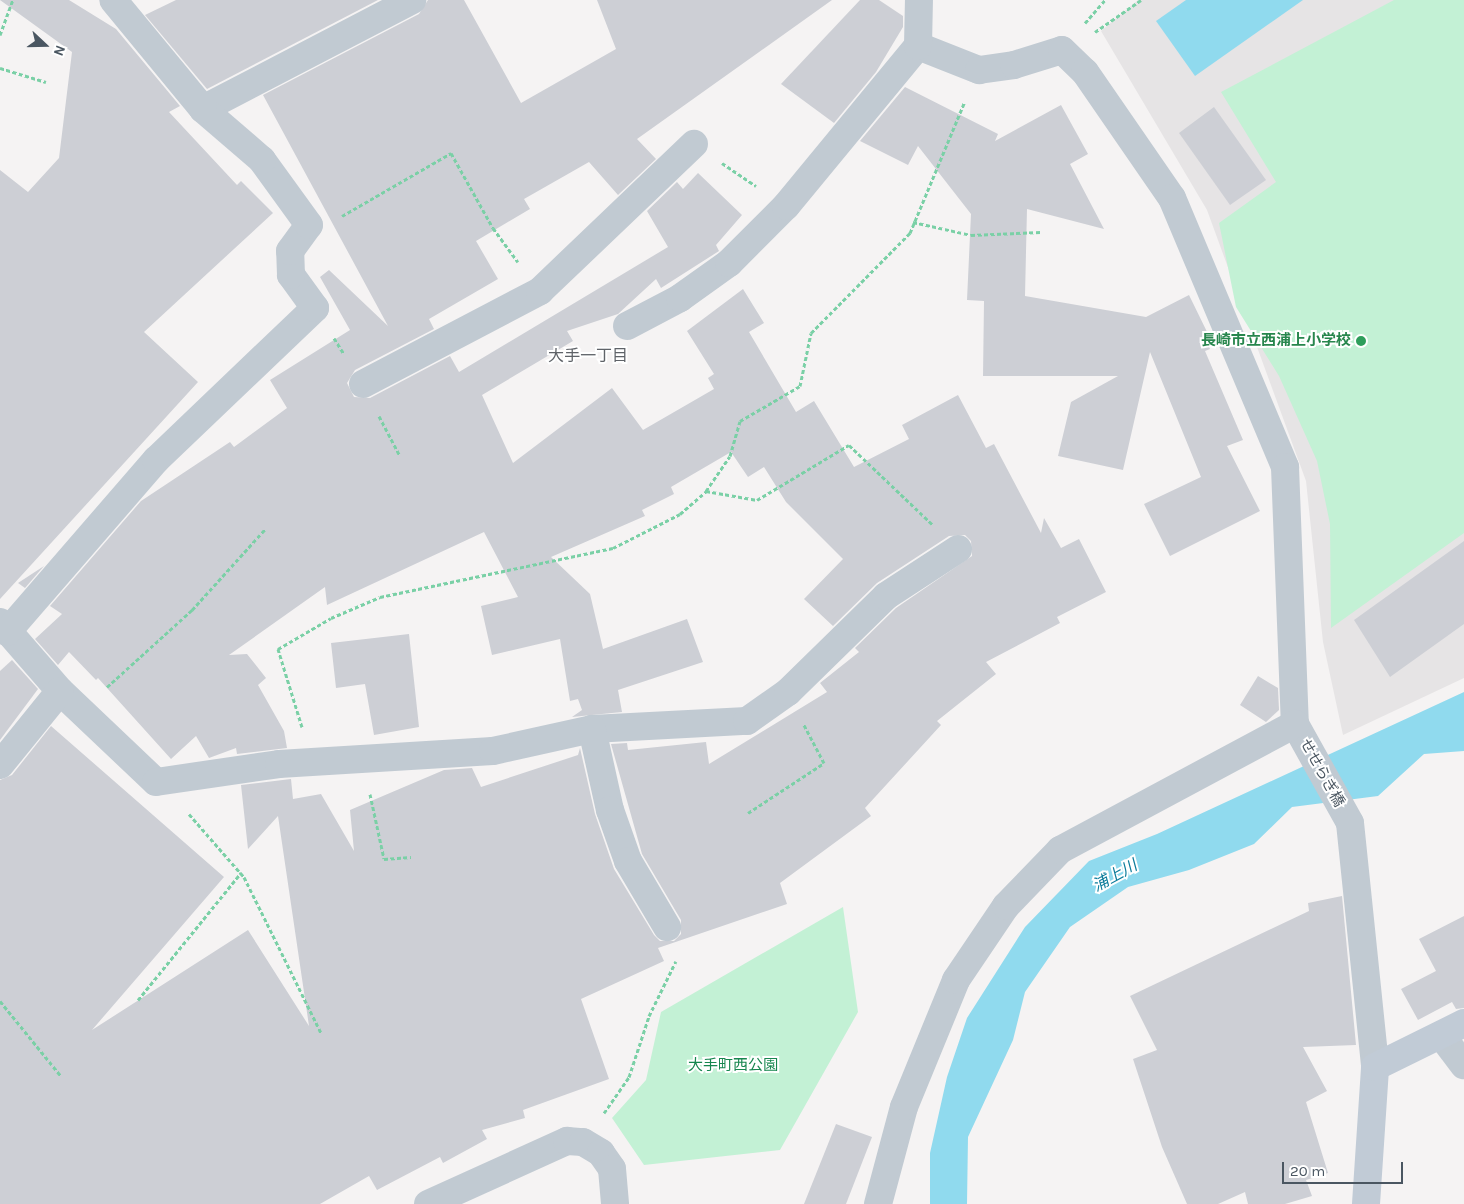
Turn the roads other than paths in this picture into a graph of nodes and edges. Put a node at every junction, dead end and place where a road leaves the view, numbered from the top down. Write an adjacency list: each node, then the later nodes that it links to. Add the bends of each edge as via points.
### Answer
1 (113, 0): 5 (street)
2 (412, 0): 5 (street)
3 (918, 0): 4 (street)
4 (918, 46): 7 (street, via 786,206 729,263 680,298); 12 (street, via 979,70 1014,65 1062,50 1084,72 1172,198 1285,467)
5 (203, 108): 10 (street, via 262,160 309,225 290,251 291,275 315,308 156,460)
6 (694, 144): 8 (street, via 540,291)
7 (627, 326)
8 (363, 384)
9 (958, 549): 13 (street, via 886,596 788,692 747,721)
10 (3, 627): 11 (street)
11 (60, 691): 13 (street, via 156,782 312,762 494,751); 14 (street)
12 (1295, 724): 18 (street, せせらぎ橋, via 1350,823); 21 (street, via 1060,850 1006,906 956,980 904,1107)
13 (592, 729): 15 (street, via 610,810 628,861)
14 (0, 765)
15 (667, 927)
16 (1453, 1029): 17 (street); 18 (street)
17 (1464, 1065)
18 (1375, 1067): 22 (street, via 1367,1137)
19 (428, 1204): 20 (street, via 555,1144 583,1142 601,1153 612,1169)
20 (615, 1204)
21 (878, 1204)
22 (1366, 1204)

